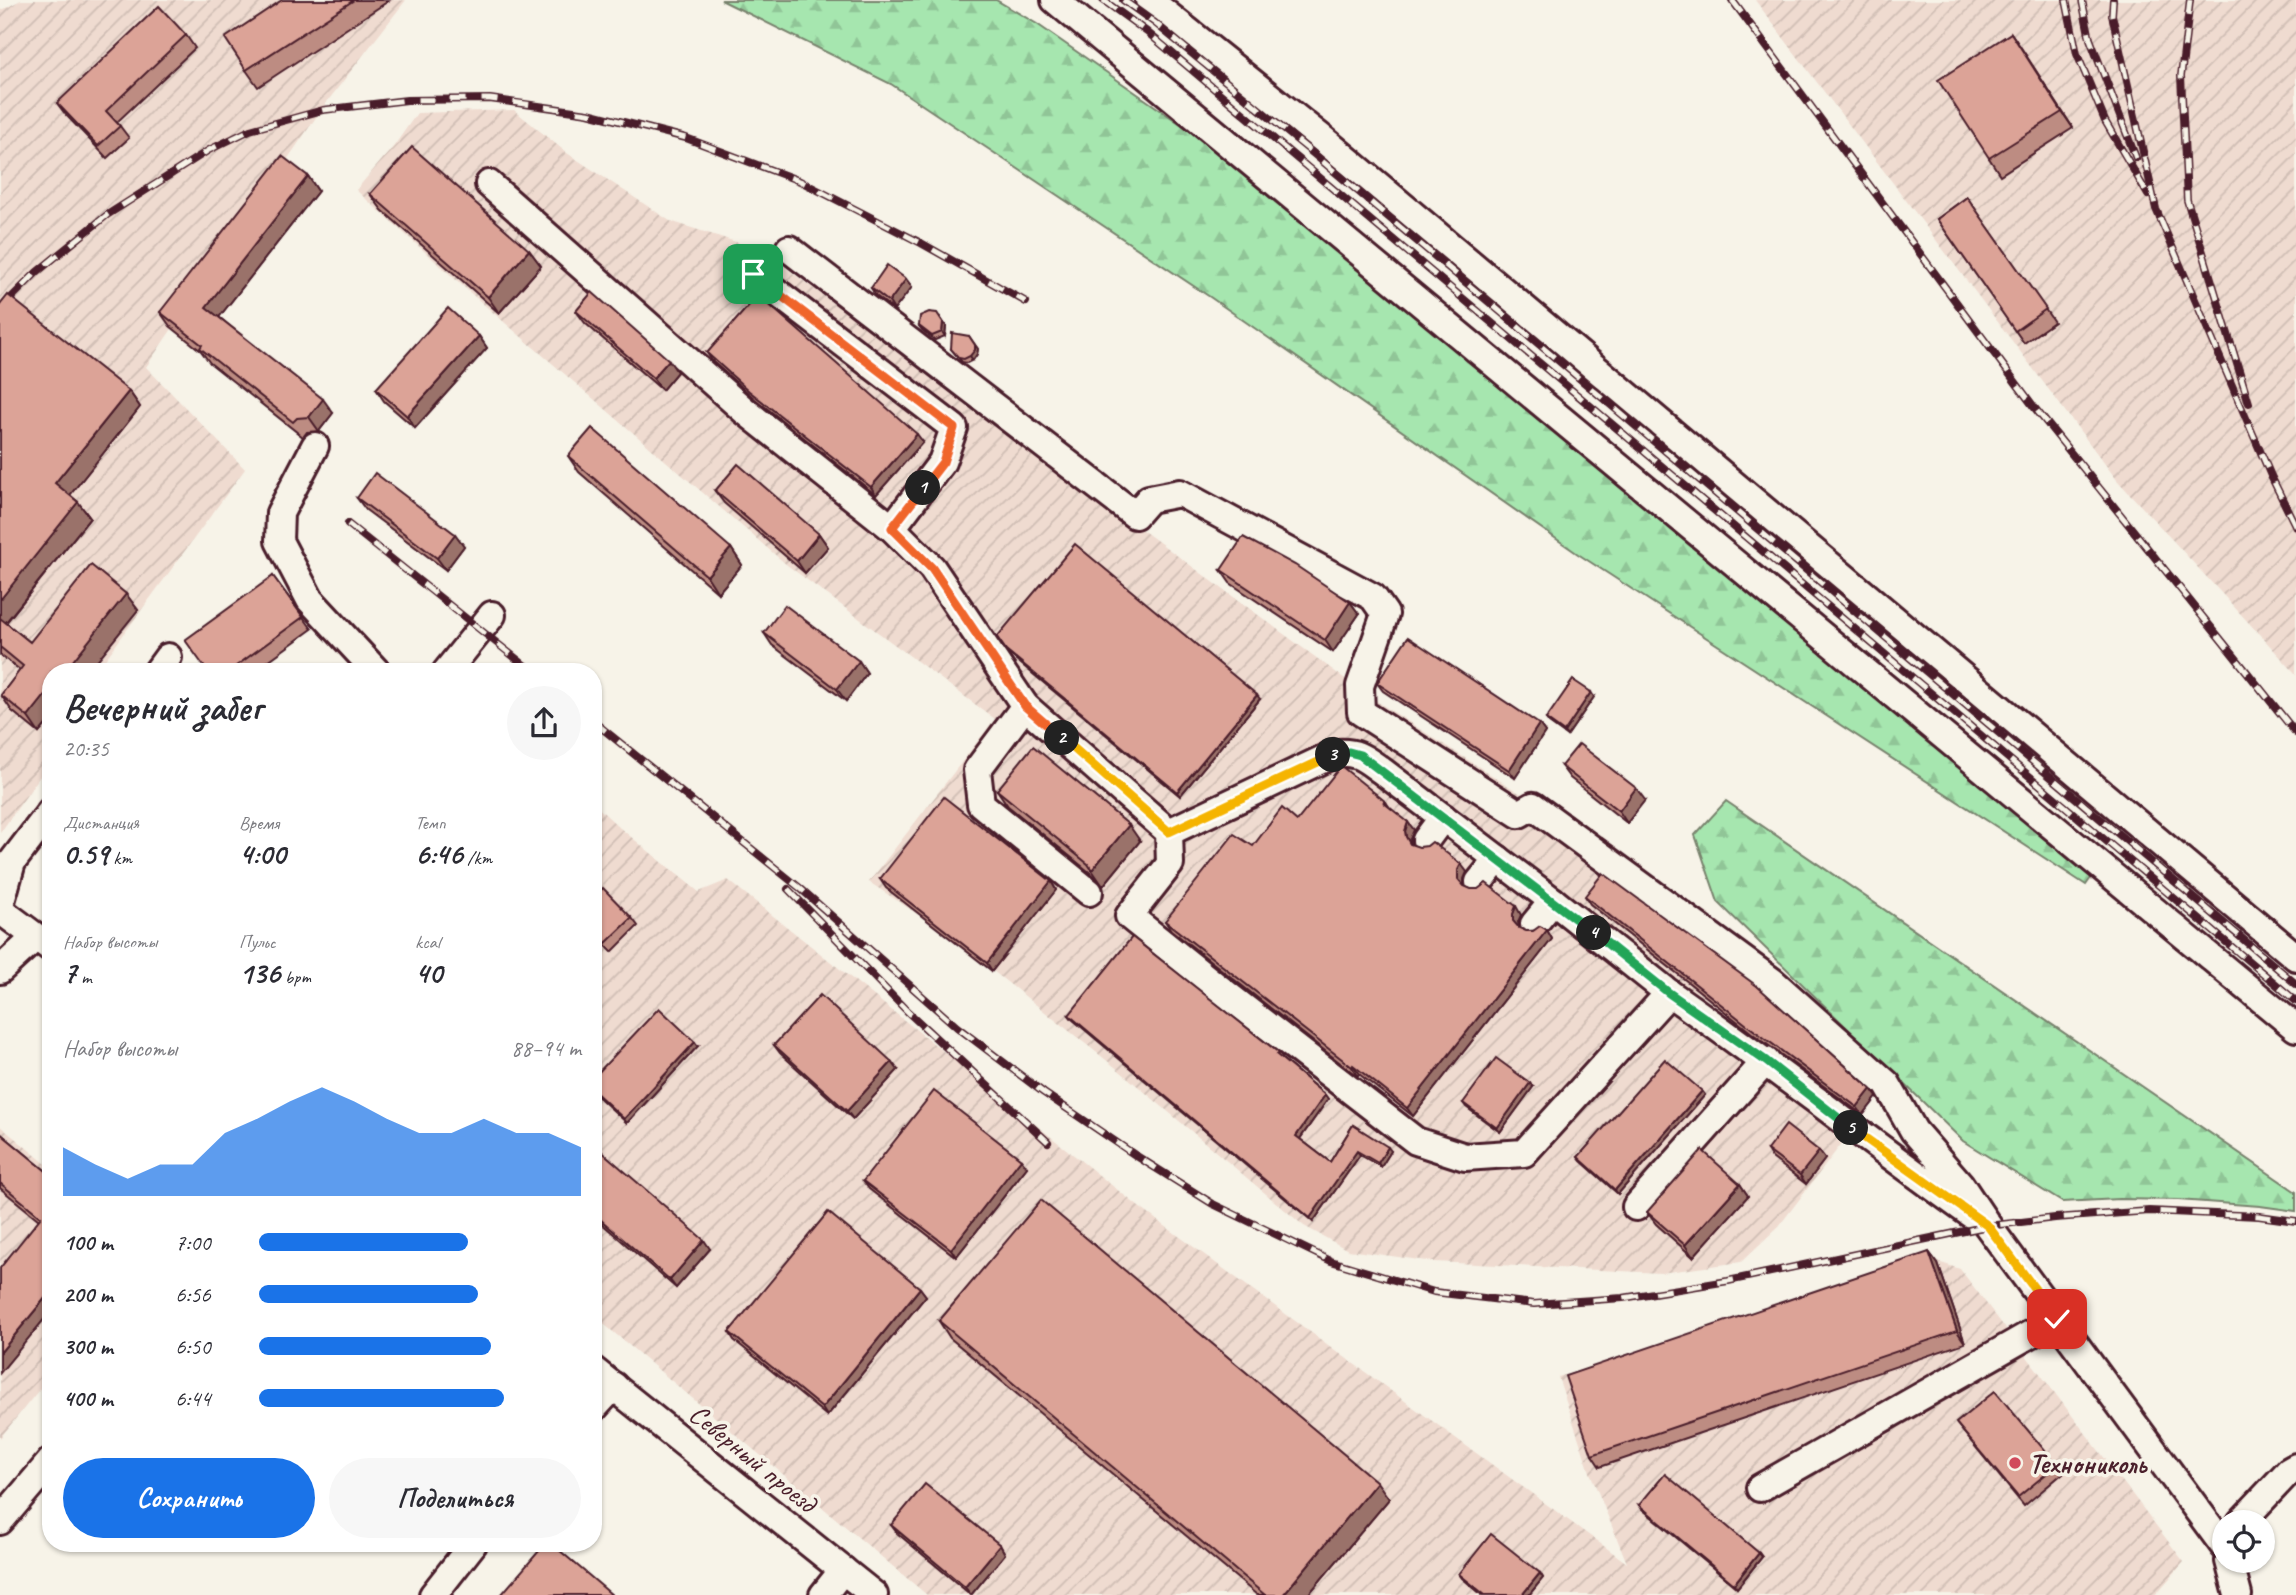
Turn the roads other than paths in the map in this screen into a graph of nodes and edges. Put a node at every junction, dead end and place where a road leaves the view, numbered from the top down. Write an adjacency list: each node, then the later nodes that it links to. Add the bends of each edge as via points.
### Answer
1 (1055, 0): 27 (street)
2 (1149, 0): 24 (street, via 1324,140)
3 (489, 184): 7 (street, via 745,411)
4 (789, 249): 30 (street, via 1135,515 1149,499 1180,494 1373,597 1385,614 1360,686 1361,712 1519,814 1533,806 1773,982 1887,1084 1914,1131 1960,1184)
5 (753, 274): 7 (street, via 954,428 943,462)
6 (315, 446): 9 (street, via 280,513 279,541 310,600)
7 (892, 528): 11 (street, via 932,568)
8 (492, 615): 10 (street)
9 (369, 663)
10 (453, 663)
11 (1025, 706): 14 (street); 18 (street, via 977,770 981,804)
12 (1443, 817): 14 (street, via 1375,781 1360,755 1349,752 1336,753); 15 (street); 16 (street)
13 (42, 823): 20 (street, via 12,862)
14 (1169, 832): 26 (street, via 1170,864 1129,916 1389,1109 1416,1141 1465,1157 1524,1153)
15 (1426, 840)
16 (1498, 859): 17 (street); 19 (street)
17 (1479, 882)
18 (1089, 892)
19 (1553, 901): 21 (street); 26 (street)
20 (0, 907): 22 (street)
21 (1534, 925)
22 (42, 942)
23 (42, 944): 25 (street)
24 (2296, 957)
25 (0, 970)
26 (1669, 993): 28 (street)
27 (2296, 1028)
28 (1766, 1061): 29 (street); 30 (street)
29 (1636, 1207)
30 (1988, 1226): 31 (street)
31 (2057, 1319): 35 (street); 38 (street)
32 (603, 1378): 40 (street, Северный проезд)
33 (2296, 1467): 36 (street)
34 (42, 1472): 37 (street)
35 (1760, 1488)
36 (2252, 1510)
37 (0, 1521)
38 (2212, 1529)
39 (467, 1552): 42 (street)
40 (843, 1570): 43 (street); 44 (street, Северный проезд)
41 (2232, 1573): 45 (street)
42 (433, 1595)
43 (823, 1595)
44 (874, 1595)
45 (2238, 1595)

